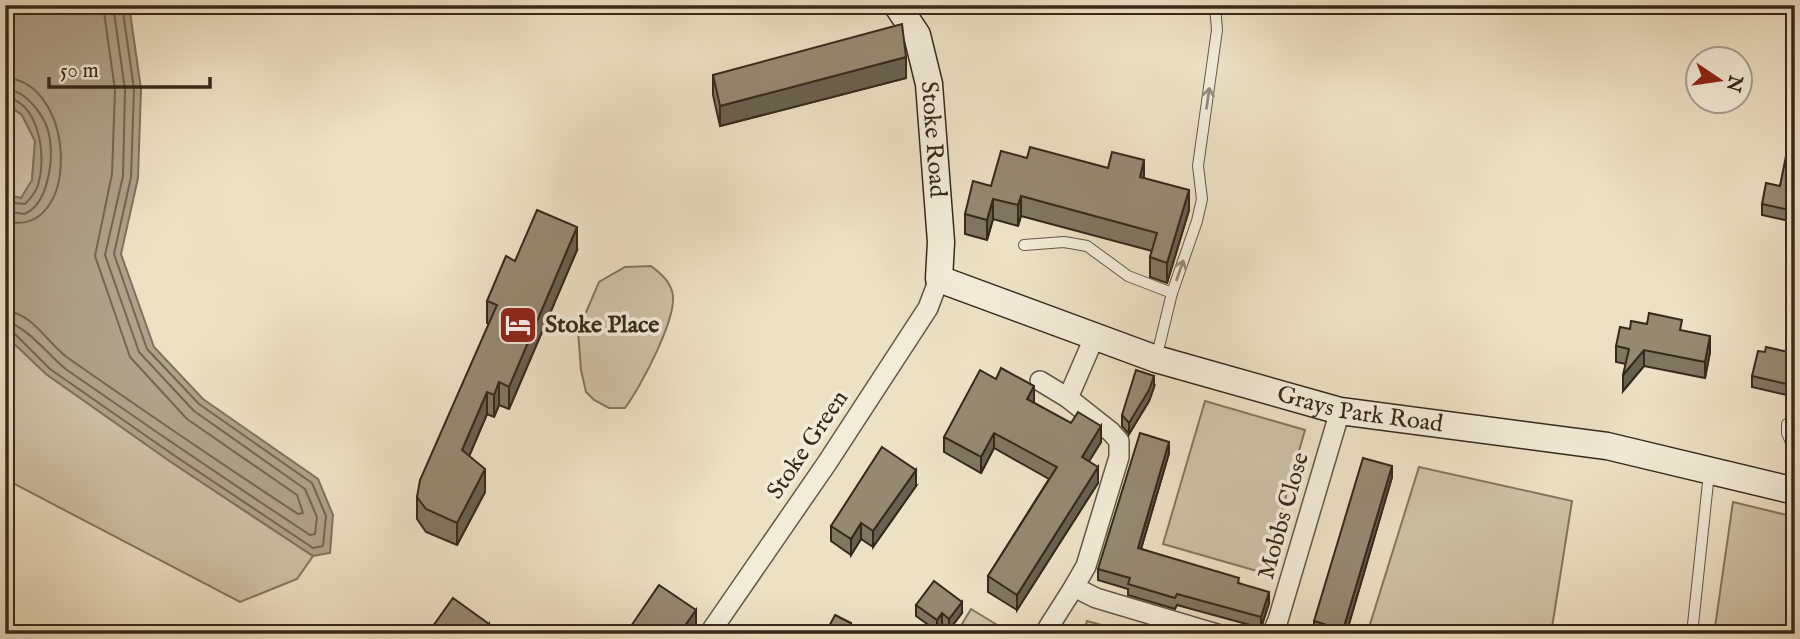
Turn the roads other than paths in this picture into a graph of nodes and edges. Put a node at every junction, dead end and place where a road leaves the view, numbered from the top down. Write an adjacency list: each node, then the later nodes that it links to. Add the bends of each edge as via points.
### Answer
1 (897, 5): 4 (main road, Stoke Road, via 917,35 929,84 941,242)
2 (1215, 5): 5 (lane, one-way to 2, via 1202,199 1198,166 1217,30)
3 (1024, 245): 5 (lane, via 1064,242 1087,246 1128,276)
4 (939, 279): 6 (main road, Grays Park Road); 17 (street, Stoke Green, via 928,308)
5 (1172, 293): 7 (lane)
6 (1094, 338): 7 (main road, Grays Park Road); 9 (street)
7 (1156, 359): 10 (main road, Grays Park Road)
8 (1040, 381): 9 (street)
9 (1068, 398): 15 (street, via 1119,441 1119,457)
10 (1340, 411): 13 (main road, Grays Park Road, via 1607,446); 19 (street, Mobbs Close)
11 (1787, 424): 12 (lane, via 1790,439)
12 (1795, 440)
13 (1710, 469): 14 (main road, Grays Park Road); 20 (lane)
14 (1795, 491)
15 (1074, 587): 16 (street); 18 (street, via 1096,598)
16 (1048, 628)
17 (709, 634)
18 (1217, 634)
19 (1272, 634)
20 (1692, 634)

